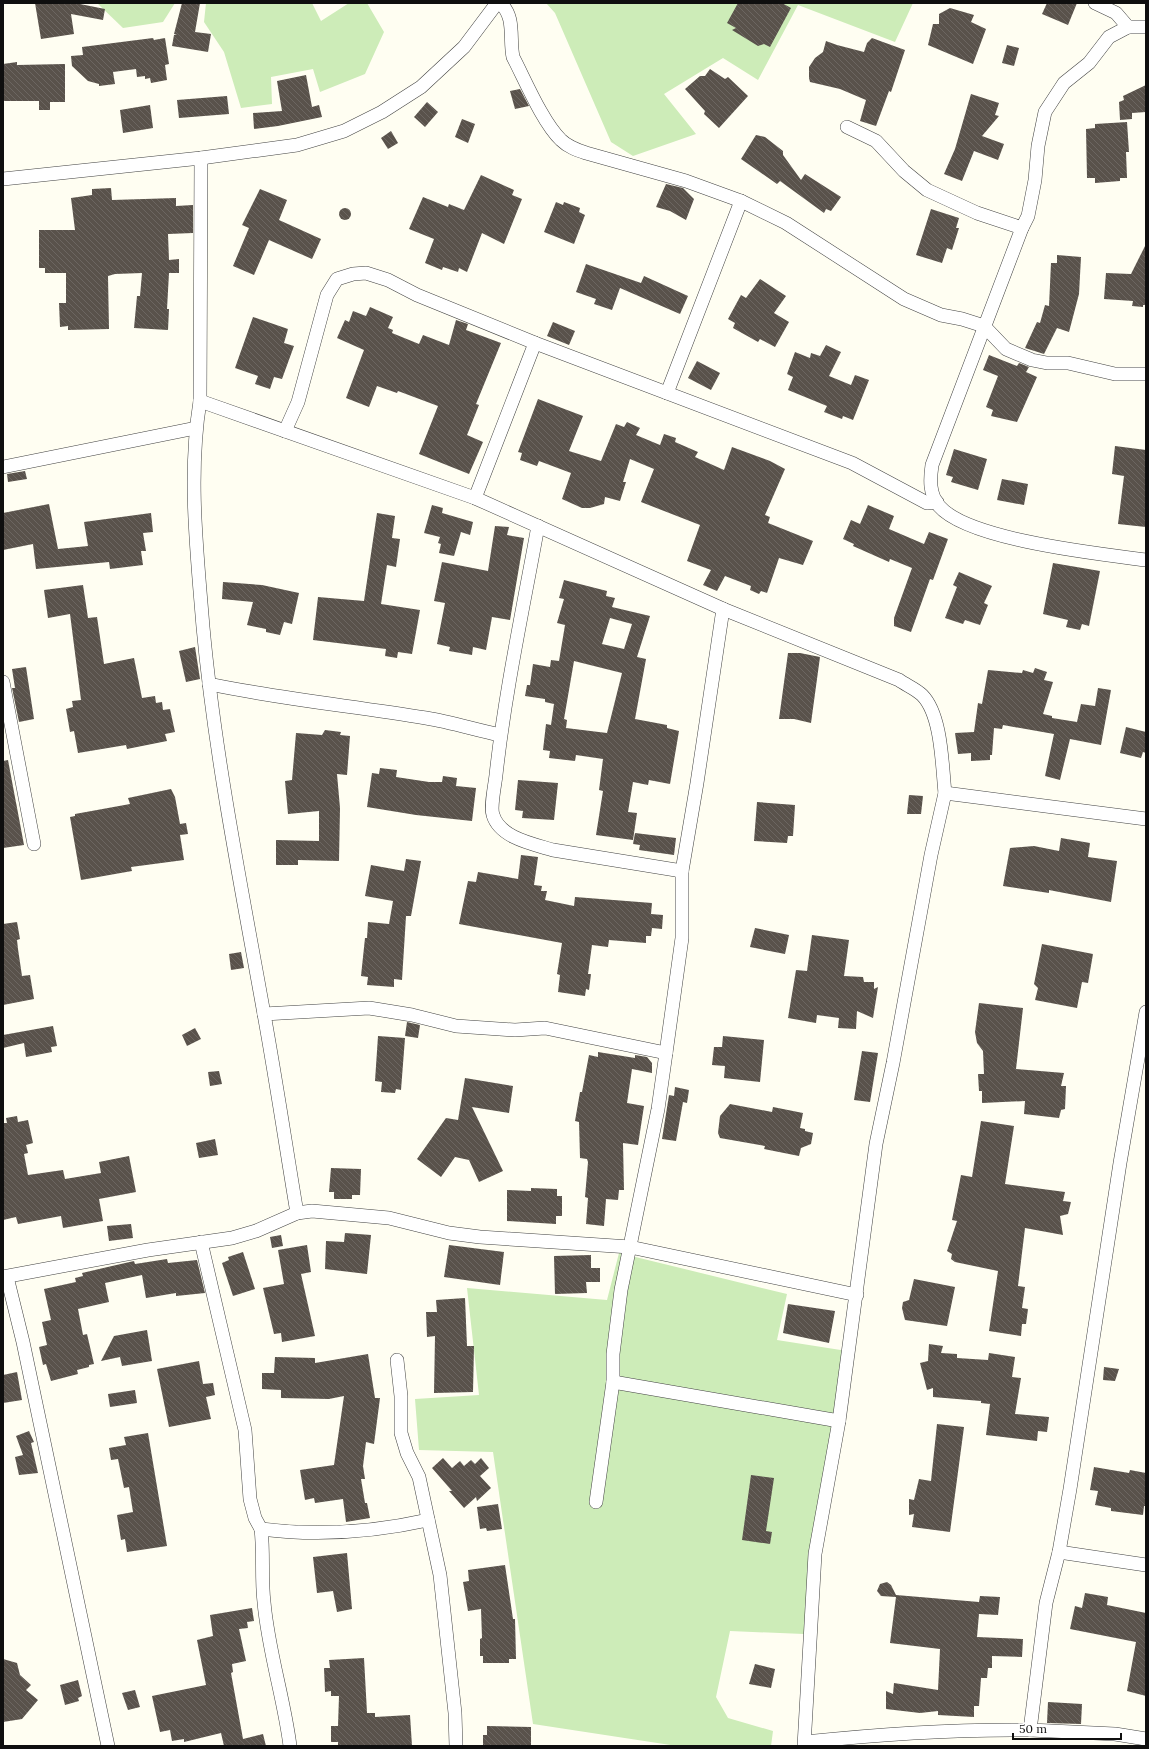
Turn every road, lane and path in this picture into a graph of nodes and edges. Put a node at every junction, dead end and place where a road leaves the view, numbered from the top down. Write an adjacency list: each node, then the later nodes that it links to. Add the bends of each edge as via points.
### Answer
1 (498, 3): 6 (street, via 464,47 421,87 382,112 344,131 297,145); 8 (street, via 509,15 512,24 510,43 513,57 552,130 562,141 586,153 686,181)
2 (1095, 3): 3 (street, via 1116,13)
3 (1128, 27): 4 (street); 9 (street, via 1108,37 1089,63 1064,83 1045,112 1038,146 1034,188 1028,216)
4 (1146, 27)
5 (847, 127): 9 (street, via 876,141 904,171 927,190 977,213)
6 (201, 158): 7 (street); 14 (street)
7 (3, 180)
8 (741, 201): 10 (street, via 786,223 904,299 941,315); 13 (street)
9 (1022, 228): 10 (street)
10 (984, 326): 12 (street, via 1006,349 1032,360 1068,363 1115,374); 19 (street, via 932,465 929,480)
11 (535, 343): 13 (street); 16 (street, via 417,295 388,280 366,273 344,276 337,279 326,295 298,402); 18 (street)
12 (1146, 374)
13 (667, 393): 19 (street, via 852,463 927,503)
14 (200, 401): 15 (street); 16 (street)
15 (196, 428): 17 (street); 24 (street, via 195,531)
16 (286, 431): 18 (street)
17 (3, 467)
18 (475, 498): 20 (street)
19 (937, 502): 21 (street, via 950,515 999,534 1052,547)
20 (538, 526): 22 (street); 25 (street)
21 (1146, 560)
22 (723, 609): 26 (street, via 898,680 922,695 931,708 936,727); 29 (street, via 698,783)
23 (3, 682): 28 (street)
24 (209, 684): 25 (street, via 264,696 427,718); 31 (street, via 234,855)
25 (500, 735): 29 (street, via 492,814 500,828 516,838 554,850)
26 (945, 793): 27 (street); 37 (street, via 876,1144)
27 (1146, 819)
28 (34, 844)
29 (682, 871): 32 (street, via 682,938)
30 (1146, 1012): 44 (street)
31 (264, 1014): 32 (street, via 369,1008 456,1026 515,1030 545,1028); 33 (street)
32 (666, 1053): 35 (street, via 658,1109)
33 (297, 1213): 34 (street, via 256,1232); 35 (street, via 336,1212 389,1218 449,1233 480,1237)
34 (201, 1242): 36 (street); 43 (street, via 245,1430 250,1499)
35 (630, 1248): 37 (street); 39 (street, via 621,1290 613,1354)
36 (5, 1277): 49 (street, via 23,1342)
37 (857, 1295): 40 (street)
38 (396, 1360): 42 (street, via 401,1396 401,1433 407,1453 419,1477)
39 (613, 1382): 40 (street); 41 (street)
40 (840, 1421): 48 (street, via 815,1554)
41 (596, 1502)
42 (428, 1520): 43 (street, via 393,1528 311,1532); 51 (street, via 440,1575 455,1713)
43 (261, 1529): 50 (street, via 264,1602)
44 (1059, 1552): 45 (street); 46 (street, via 1046,1603)
45 (1146, 1565)
46 (1030, 1730): 47 (street, via 1115,1734); 48 (street, via 976,1729 900,1733)
47 (1146, 1739)
48 (805, 1744)
49 (108, 1746)
50 (290, 1746)
51 (456, 1746)

